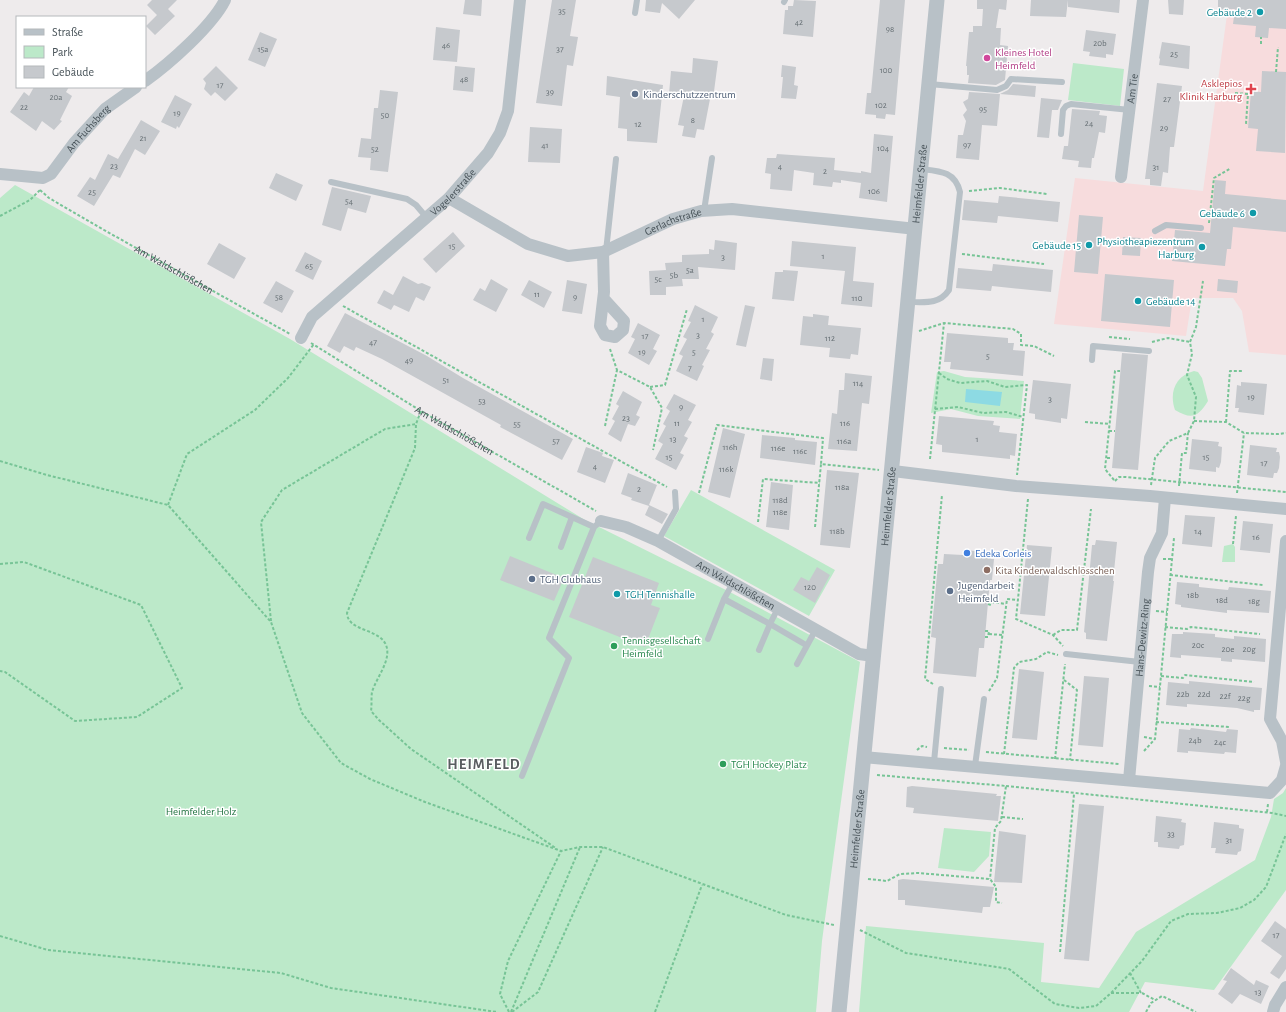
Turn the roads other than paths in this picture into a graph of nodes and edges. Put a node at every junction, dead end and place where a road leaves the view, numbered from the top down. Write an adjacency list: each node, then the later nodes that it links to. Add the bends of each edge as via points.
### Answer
1 (225, 0): 7 (street, via 204,27)
2 (520, 0): 19 (street, Vogelerstraße, via 508,111 500,133 488,153)
3 (637, 0): 6 (lane)
4 (937, 0): 9 (street, Heimfelder Straße)
5 (1143, 0): 11 (street, Am Tie)
6 (635, 13)
7 (146, 80)
8 (1062, 82): 9 (lane, via 1010,79 1006,86 997,90)
9 (929, 84): 15 (street, Heimfelder Straße)
10 (135, 88): 16 (street, Am Fuchsberg, via 105,109 48,176 37,178)
11 (1130, 110): 12 (lane, via 1071,104 1063,110); 17 (street, Am Tie)
12 (1061, 134)
13 (712, 158): 20 (lane)
14 (616, 159): 25 (lane)
15 (921, 169): 23 (street, Heimfelder Straße); 27 (lane, via 946,172 958,184 960,192 949,290 935,302)
16 (0, 174)
17 (1121, 177)
18 (331, 182): 21 (lane, via 407,199 416,204)
19 (449, 198): 21 (street, Vogelerstraße); 25 (street, Gerlachstraße, via 528,244 568,256)
20 (704, 211): 23 (street, Gerlachstraße, via 732,209); 25 (street, Gerlachstraße, via 673,219)
21 (427, 218): 28 (street, Vogelerstraße, via 312,317)
22 (1201, 228): 24 (lane, via 1166,225)
23 (916, 229): 27 (street, Heimfelder Straße)
24 (1156, 231)
25 (604, 252): 26 (street)
26 (604, 299): 26 (street, via 600,326 605,334 615,337 620,334 624,325 620,316)
27 (908, 302): 31 (street, Heimfelder Straße)
28 (301, 338)
29 (1149, 351): 30 (lane, via 1093,346)
30 (1092, 360)
31 (893, 471): 33 (street, via 1016,486); 50 (street, Heimfelder Straße)
32 (675, 492): 38 (lane, via 676,509)
33 (1165, 498): 34 (street); 51 (street, Hans-Dewitz-Ring, via 1162,533 1150,558)
34 (1286, 509)
35 (572, 517): 36 (lane); 37 (lane, via 543,504); 40 (lane)
36 (597, 524): 38 (street, Am Waldschlößchen, via 626,527); 60 (lane, via 549,638 570,658)
37 (529, 538)
38 (658, 541): 41 (street, Am Waldschlößchen)
39 (1286, 541): 57 (street, via 1270,719 1282,741)
40 (561, 547)
41 (733, 583): 42 (lane); 43 (street, Am Waldschlößchen)
42 (724, 599): 44 (lane); 46 (lane)
43 (778, 608): 44 (lane); 45 (street, Am Waldschlößchen)
44 (770, 624): 47 (lane); 48 (lane)
45 (816, 629): 47 (lane); 50 (street, Am Waldschlößchen, via 859,654)
46 (708, 639)
47 (806, 645): 52 (lane)
48 (759, 650)
49 (1066, 655): 51 (lane)
50 (874, 656): 55 (street, Heimfelder Straße)
51 (1140, 662): 61 (street, Hans-Dewitz-Ring)
52 (797, 664)
53 (941, 689): 56 (lane)
54 (984, 699): 58 (lane)
55 (863, 757): 56 (street); 63 (street, Heimfelder Straße)
56 (934, 762): 58 (street)
57 (1286, 762)
58 (976, 766): 61 (street)
59 (1286, 766): 61 (street, via 1282,780 1270,793)
60 (522, 776)
61 (1129, 780)
62 (1286, 987): 64 (street)
63 (839, 1012)
64 (1273, 1012)

